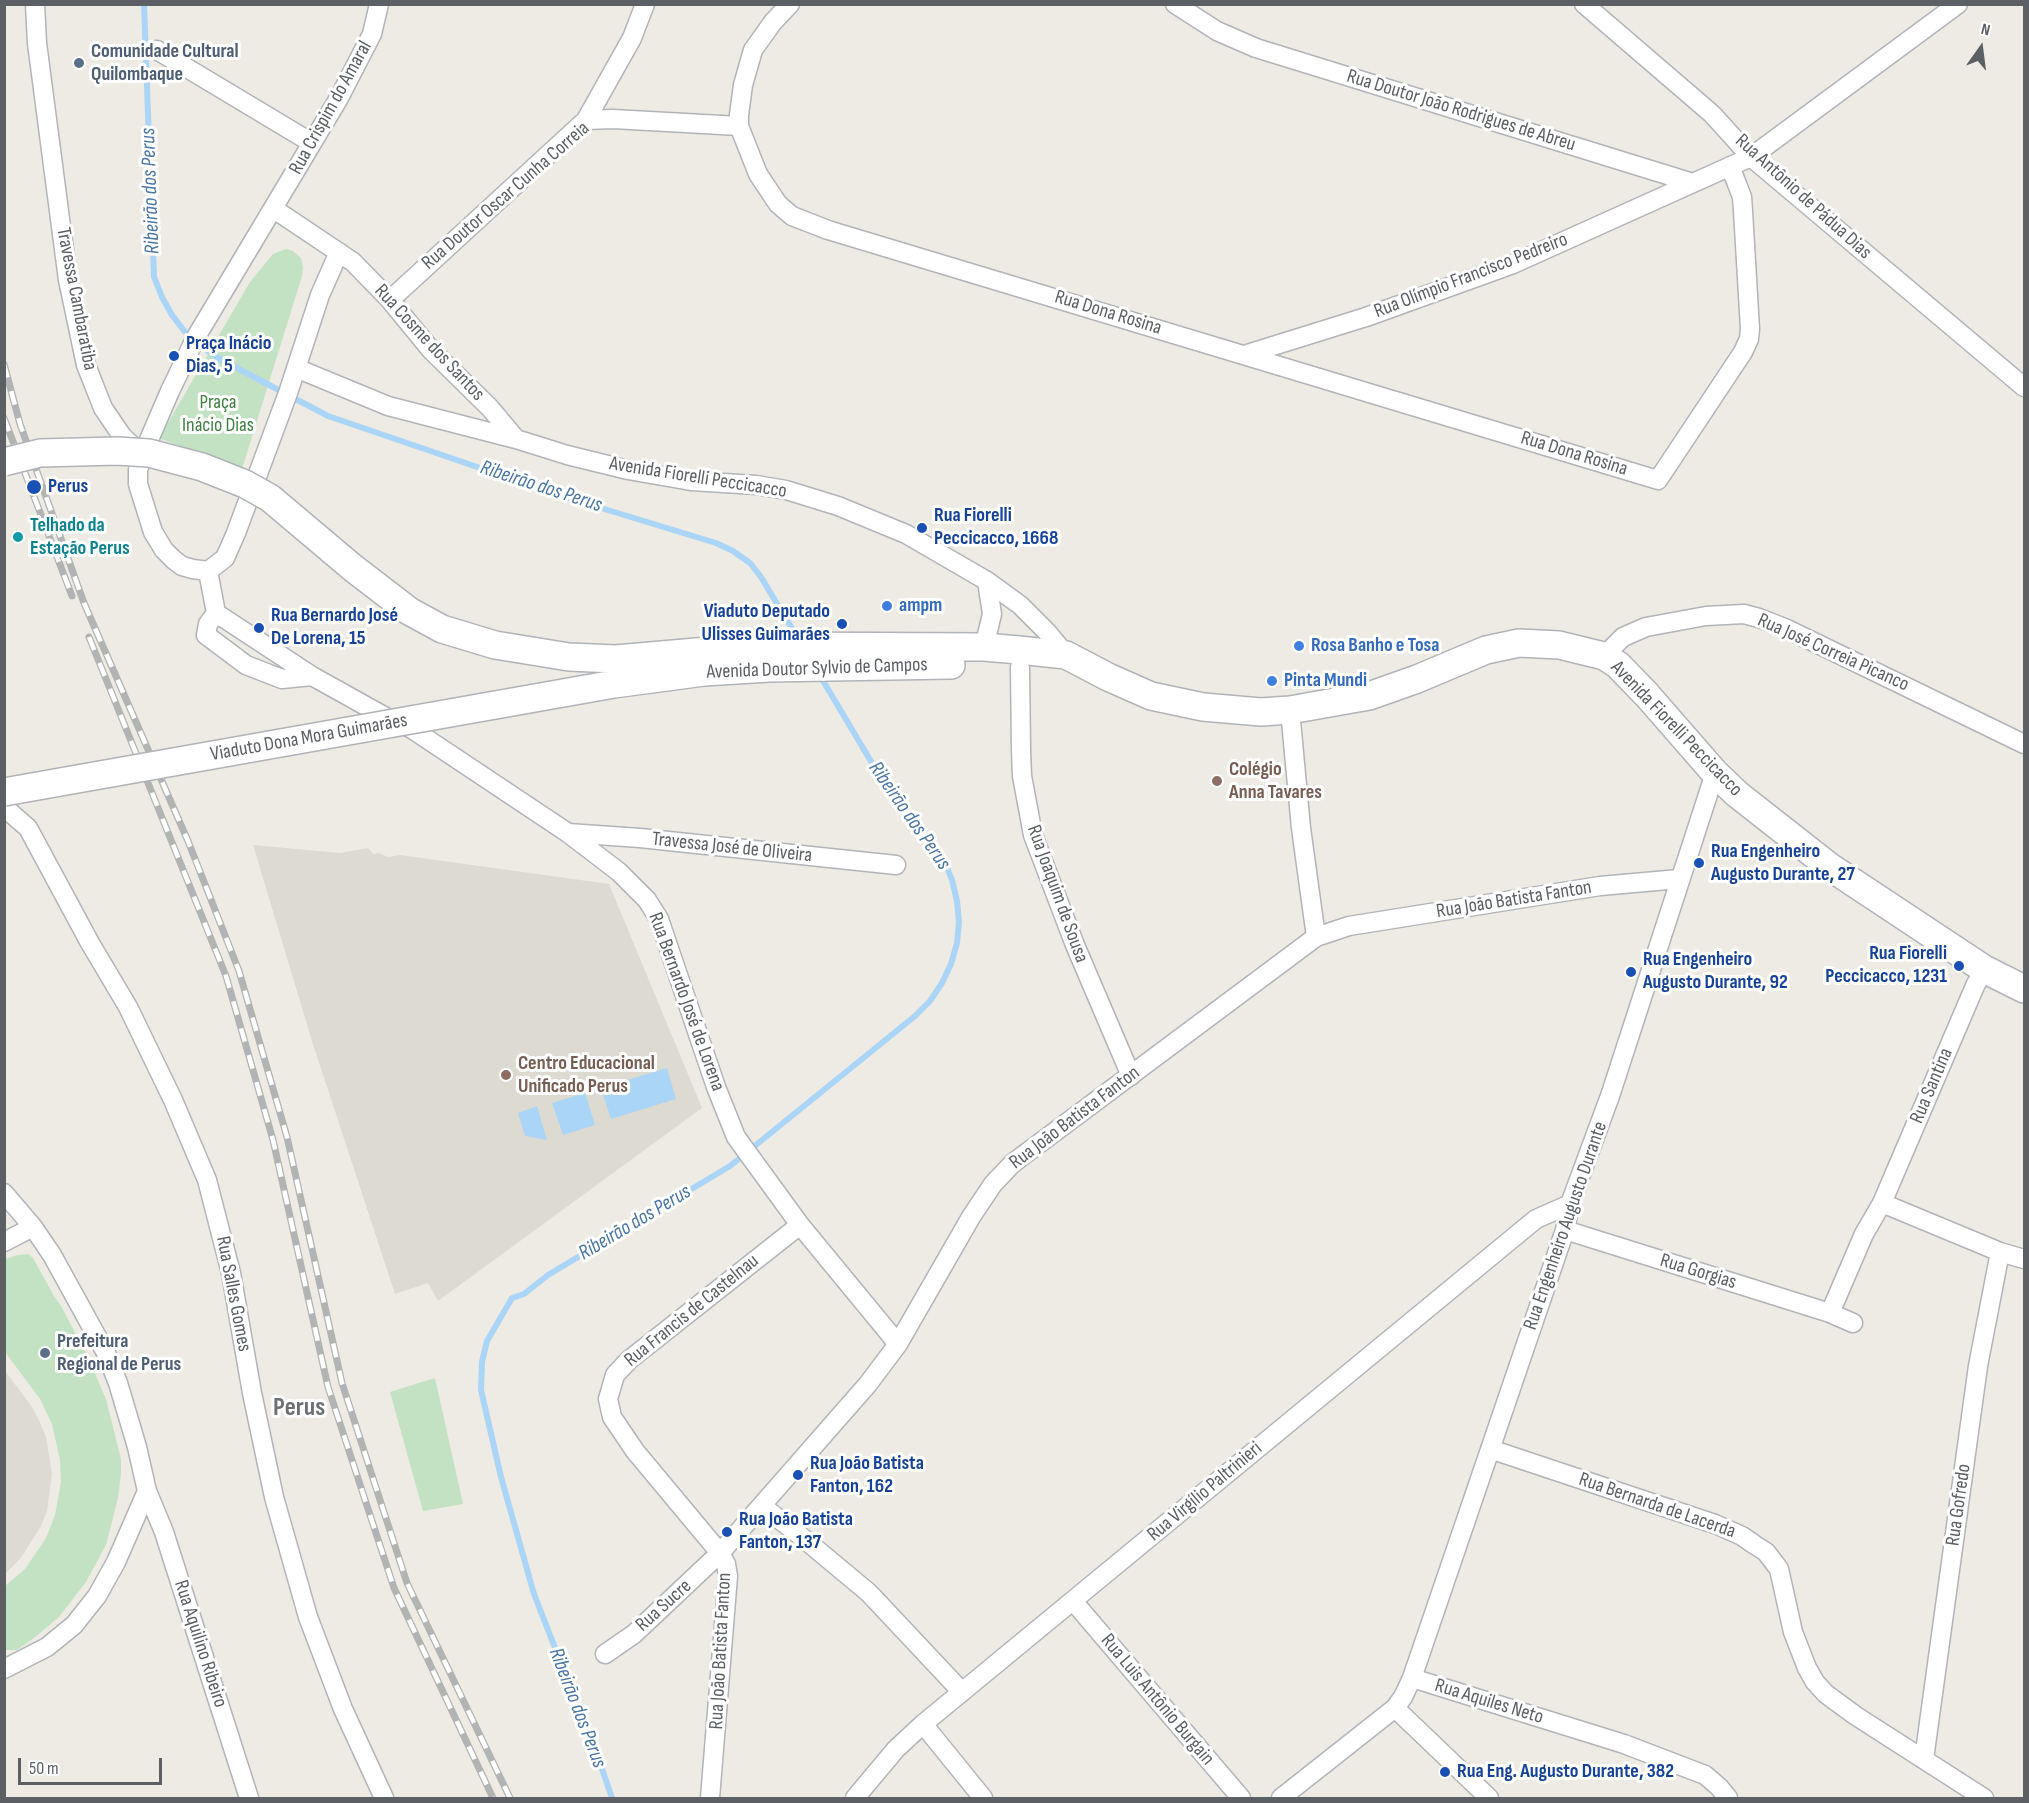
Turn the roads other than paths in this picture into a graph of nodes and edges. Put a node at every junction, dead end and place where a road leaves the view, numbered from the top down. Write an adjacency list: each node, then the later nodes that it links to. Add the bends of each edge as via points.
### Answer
1 (35, 4): 22 (street, Travessa Cambaratiba, via 68,280 86,365 103,408)
2 (379, 4): 11 (street, Rua Crispim do Amaral, via 372,34)
3 (645, 4): 9 (street, via 632,38)
4 (790, 4): 10 (street, Rua Dona Rosina, via 753,50 741,93)
5 (1175, 4): 14 (street, Rua Doutor João Rodrigues de Abreu, via 1217,31 1256,48)
6 (1584, 4): 12 (street, Rua Antônio de Pádua Dias, via 1712,114)
7 (1958, 4): 12 (street)
8 (157, 50): 11 (street)
9 (586, 120): 10 (street, Rua Doutor Oscar Cunha Correia); 17 (street, Rua Doutor Oscar Cunha Correia)
10 (739, 126): 18 (street, Rua Dona Rosina, via 768,192 792,216 807,223)
11 (312, 143): 15 (street, Rua Crispim do Amaral)
12 (1751, 157): 13 (street); 20 (street, Rua Antônio de Pádua Dias)
13 (1730, 166): 14 (street); 18 (street, Rua Dona Rosina, via 1742,197 1749,339 1658,480)
14 (1693, 183): 18 (street, Rua Olímpio Francisco Pedreiro, via 1512,264 1366,317)
15 (274, 209): 16 (street); 22 (street, via 196,337)
16 (339, 252): 17 (street, Rua Cosme dos Santos); 19 (street)
17 (390, 300): 21 (street, Rua Cosme dos Santos, via 431,350)
18 (1244, 355)
19 (295, 371): 21 (street, Avenida Fiorelli Peccicacco, via 388,406); 24 (street, via 225,558)
20 (2025, 387)
21 (516, 439): 25 (street, Avenida Fiorelli Peccicacco, via 628,470 691,481 756,485 818,499 906,534)
22 (142, 456): 24 (street, via 138,484 153,532 164,550 182,566)
23 (4, 462): 32 (main road, bridge, via 40,453 117,451 148,453 202,467 270,498 409,611 442,628 495,645 569,657)
24 (208, 571): 26 (street)
25 (987, 581): 27 (street, via 992,614); 28 (street, Avenida Fiorelli Peccicacco, via 1020,605)
26 (216, 613): 33 (street); 33 (street, via 206,635 246,665 282,679)
27 (984, 647): 29 (main road, Avenida Doutor Sylvio de Campos); 31 (main road, Avenida Doutor Sylvio de Campos)
28 (1066, 654): 31 (main road, Avenida Fiorelli Peccicacco); 34 (main road, Avenida Fiorelli Peccicacco)
29 (835, 656): 31 (main road, Avenida Doutor Sylvio de Campos, via 976,665); 32 (main road, Avenida Doutor Sylvio de Campos, via 792,657 704,672)
30 (1604, 656): 35 (main road, Avenida Fiorelli Peccicacco, via 1559,645 1519,643 1486,650 1369,696); 37 (street, Rua José Correia Picanco, via 1623,637 1646,627 1706,616 1744,614 1787,629); 38 (main road, Avenida Fiorelli Peccicacco, via 1647,695)
31 (1020, 659): 34 (main road, Avenida Fiorelli Peccicacco); 47 (street, Rua Joaquim de Sousa, via 1020,751 1033,835)
32 (615, 671): 36 (main road, Viaduto Dona Mora Guimarães, bridge)
33 (312, 676): 36 (street, Rua Bernardo José de Lorena)
34 (1108, 677): 35 (main road, Avenida Fiorelli Peccicacco, via 1151,696 1203,707 1244,712)
35 (1290, 710): 44 (street)
36 (398, 722): 39 (main road, Viaduto Dona Mora Guimarães, bridge); 41 (street, Rua Bernardo José de Lorena)
37 (2025, 744)
38 (1715, 773): 43 (street, Rua Engenheiro Augusto Durante); 45 (main road, Avenida Fiorelli Peccicacco, via 1830,867)
39 (4, 792)
40 (9, 814): 73 (street, Rua Salles Gomes, via 33,837 128,1007 207,1180 231,1273 274,1497 308,1617 343,1709)
41 (568, 833): 42 (street, Travessa José de Oliveira); 51 (street, Rua Bernardo José de Lorena, via 619,872 647,900 659,919 736,1137)
42 (896, 865)
43 (1680, 879): 44 (street, Rua João Batista Fanton, via 1600,886 1384,920); 50 (street, Rua Engenheiro Augusto Durante)
44 (1316, 937): 47 (street, Rua João Batista Fanton)
45 (1984, 969): 46 (main road, Avenida Fiorelli Peccicacco); 49 (street, Rua Santina)
46 (2025, 989)
47 (1131, 1077): 59 (street, Rua João Batista Fanton, via 1013,1163 993,1184)
48 (4, 1193): 52 (street, Rua Aquilino Ribeiro)
49 (1882, 1203): 55 (street); 57 (street, via 1864,1234)
50 (1570, 1204): 53 (street, Rua Engenheiro Augusto Durante); 64 (street, Rua Virgílio Paltrinieri, via 1536,1219)
51 (799, 1223): 59 (street, Rua Bernardo José de Lorena); 63 (street, Rua Francis de Castelnau, via 629,1360 615,1375 609,1392 609,1407 623,1435)
52 (33, 1227): 54 (street); 61 (street, Rua Aquilino Ribeiro, via 106,1353 128,1415)
53 (1565, 1230): 57 (street, Rua Gorgias); 60 (street, Rua Engenheiro Augusto Durante)
54 (4, 1242)
55 (2000, 1252): 56 (street); 71 (street, Rua Gofredo, via 1978,1366)
56 (2025, 1259)
57 (1830, 1313): 58 (street, Rua Gorgias)
58 (1853, 1323)
59 (898, 1344): 62 (street, Rua João Batista Fanton)
60 (1490, 1449): 67 (street, Rua Engenheiro Augusto Durante); 71 (street, Rua Bernarda de Lacerda, via 1715,1524 1766,1552 1779,1569 1793,1632 1815,1682 1842,1706)
61 (147, 1491): 66 (street, via 98,1596 74,1625 47,1647); 72 (street, Rua Aquilino Ribeiro, via 164,1532)
62 (762, 1506): 63 (street, Rua João Batista Fanton); 68 (street, via 868,1593)
63 (720, 1553): 65 (street, Rua Sucre, via 634,1634); 74 (street, Rua João Batista Fanton, via 728,1576)
64 (1073, 1601): 68 (street, Rua Virgílio Paltrinieri); 77 (street, Rua Luis Antônio Burgain)
65 (604, 1654)
66 (4, 1669)
67 (1412, 1678): 69 (street, Rua Aquiles Neto); 80 (street, Rua Aquiles Neto, via 1624,1744 1705,1775)
68 (962, 1692): 70 (street, Rua Virgílio Paltrinieri)
69 (1395, 1708): 78 (street, Rua Aquiles Neto); 79 (street)
70 (923, 1724): 75 (street, Rua Virgílio Paltrinieri); 76 (street)
71 (1924, 1759): 81 (street, Rua Bernarda de Lacerda)
72 (249, 1798)
73 (384, 1798)
74 (710, 1798)
75 (855, 1798)
76 (983, 1798)
77 (1241, 1798)
78 (1281, 1798)
79 (1489, 1798)
80 (1728, 1798)
81 (1984, 1798)

